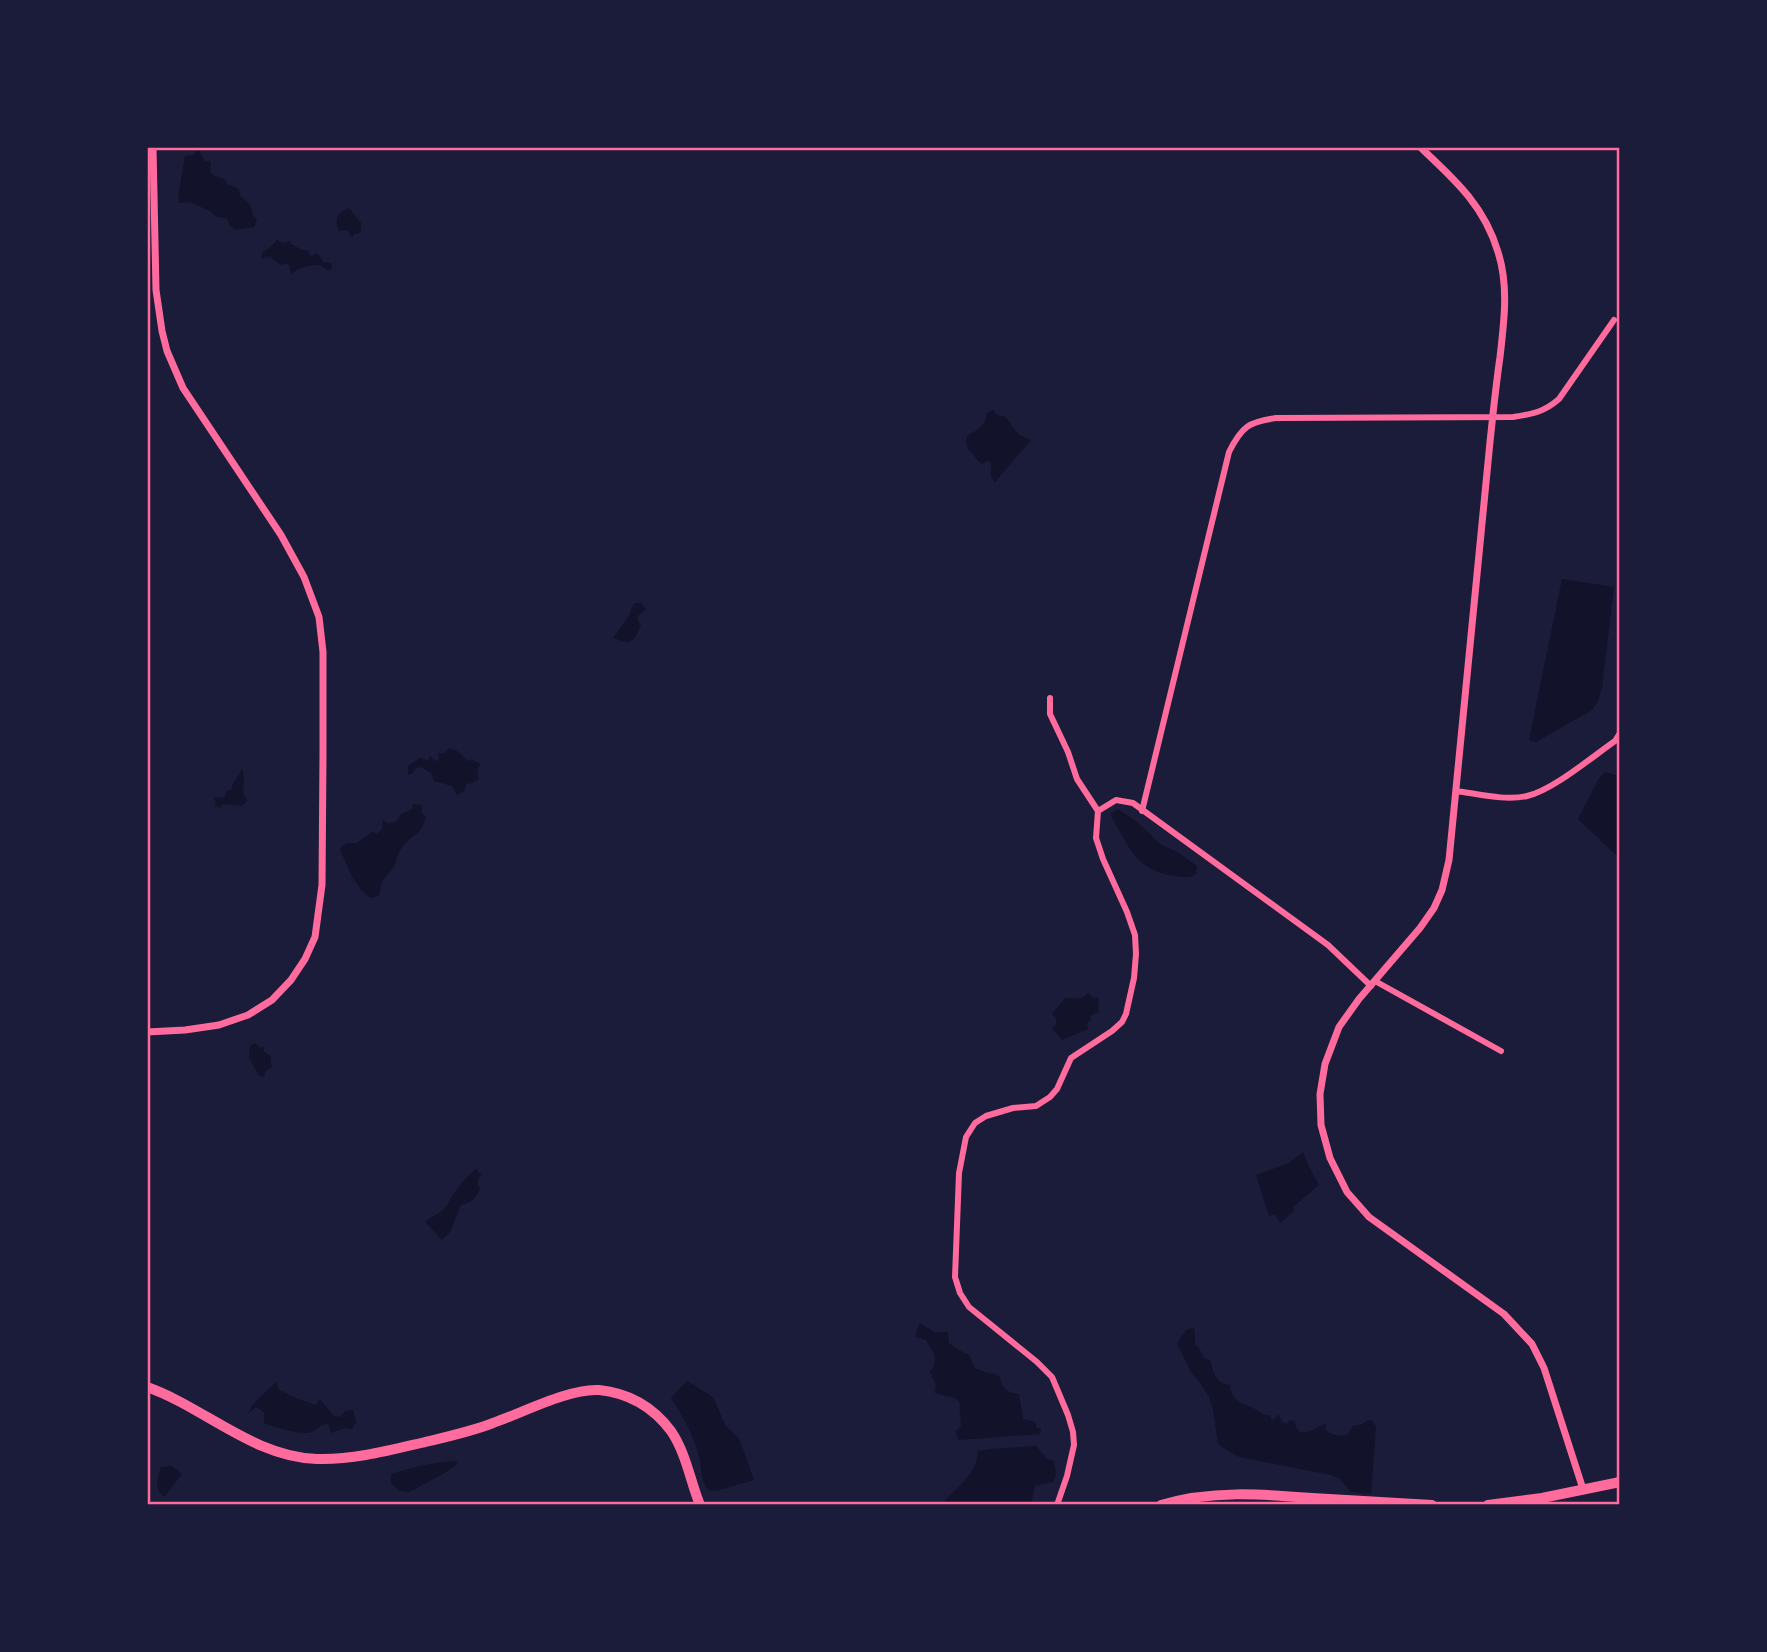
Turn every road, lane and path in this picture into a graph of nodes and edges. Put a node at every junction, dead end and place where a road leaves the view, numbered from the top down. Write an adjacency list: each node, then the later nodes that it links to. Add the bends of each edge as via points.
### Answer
1 (153, 147): 11 (street, via 156,290 167,351 183,388 304,577 321,640 323,755 322,885 315,937 305,959 272,1000 248,1015 219,1026)
2 (1420, 147): 4 (street, via 1480,210 1499,253 1505,301)
3 (1614, 320): 4 (street, via 1548,408 1535,414)
4 (1493, 416): 7 (street); 9 (street, via 1276,418 1244,428 1229,452)
5 (1050, 698): 8 (street, via 1050,714 1077,779)
6 (1620, 733): 7 (street, via 1547,789 1507,798)
7 (1456, 791): 10 (street, via 1442,890 1420,928)
8 (1098, 811): 9 (street, via 1116,800 1133,803); 17 (street, via 1096,838 1135,935 1134,978 1126,1014 1112,1031 1071,1058 1050,1097 1037,1106 1013,1108 975,1123 966,1137 957,1201 955,1277 960,1293 969,1307 1052,1377 1068,1415 1074,1445)
9 (1142, 811): 10 (street, via 1328,944)
10 (1373, 984): 12 (street); 15 (street, via 1339,1027 1325,1064 1321,1125 1330,1158 1347,1192 1368,1217 1504,1314 1532,1344)
11 (147, 1032)
12 (1502, 1051)
13 (147, 1387): 16 (main road, via 261,1445 316,1459 372,1455 474,1430 582,1392 625,1395 656,1414 671,1432)
14 (1620, 1482): 15 (main road)
15 (1583, 1489): 20 (main road)
16 (700, 1505)
17 (1057, 1505)
18 (1161, 1505): 19 (main road, via 1212,1495 1262,1494)
19 (1432, 1505)
20 (1488, 1505)

